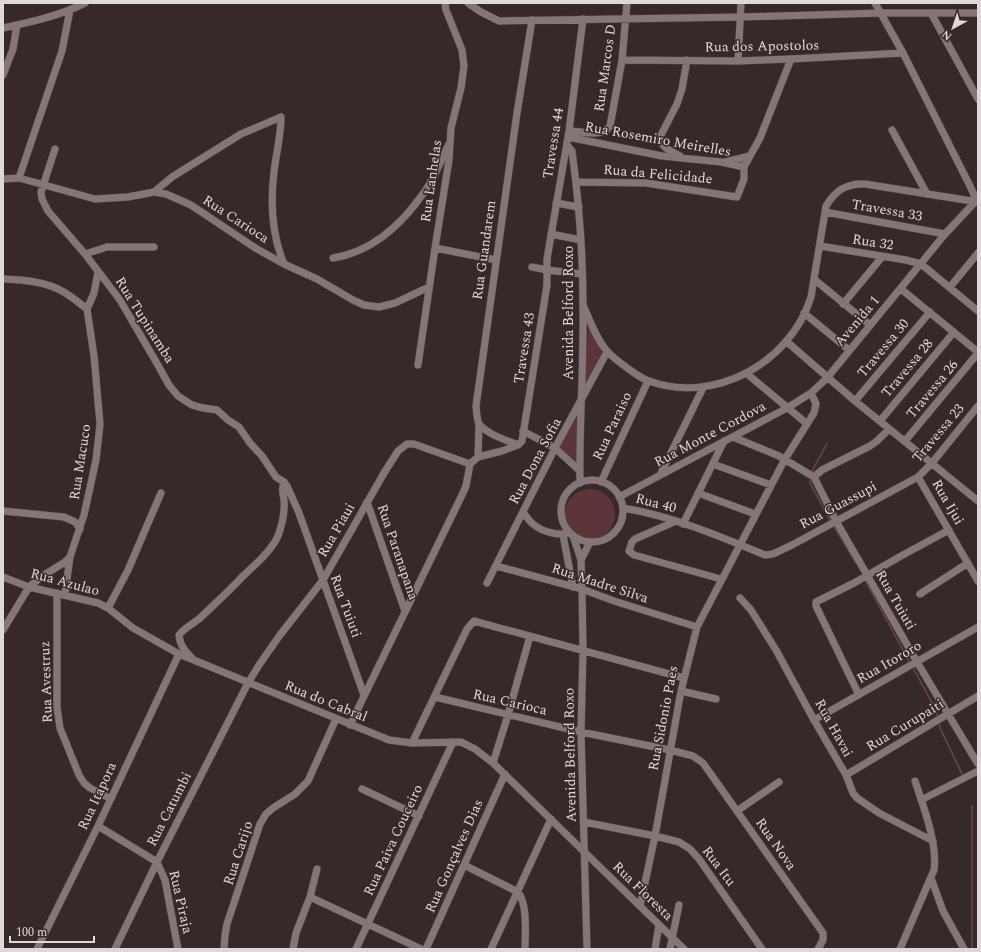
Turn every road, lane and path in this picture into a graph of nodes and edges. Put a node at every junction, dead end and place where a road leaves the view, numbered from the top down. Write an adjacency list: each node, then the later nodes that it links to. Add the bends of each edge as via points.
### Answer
1 (85, 3): 7 (street)
2 (445, 3): 26 (street, Rua Lanhelas, via 462,50 464,66)
3 (468, 3): 14 (street, via 498,21)
4 (627, 3): 12 (street, Rua Marcos D)
5 (741, 3): 11 (street)
6 (875, 3): 8 (street)
7 (70, 10): 15 (street); 33 (street, via 62,51)
8 (881, 13): 9 (street); 11 (street); 17 (street)
9 (931, 13): 10 (street); 23 (street)
10 (978, 13)
11 (741, 17): 12 (street); 21 (street)
12 (626, 18): 13 (street); 19 (street, Rua Marcos D)
13 (583, 19): 14 (street); 25 (street, Travessa 44)
14 (532, 20): 53 (street, Rua Guandarem)
15 (17, 25): 16 (street); 22 (street, via 13,50)
16 (3, 28)
17 (903, 53): 18 (street, Rua dos Apostolos); 39 (street)
18 (791, 59): 21 (street, Rua dos Apostolos); 29 (street, via 760,138)
19 (622, 60): 20 (street, Rua dos Apostolos); 25 (street, Rua Marcos D, via 608,130 599,133)
20 (687, 60): 21 (street, Rua dos Apostolos); 30 (street, via 677,104 660,137 663,146)
21 (738, 61)
22 (3, 75)
23 (978, 99)
24 (892, 130): 38 (street)
25 (569, 134): 27 (street, Travessa 44); 30 (street, Rua Rosemiro Meirelles, via 662,156)
26 (449, 144): 48 (street, Rua Lanhelas, via 449,160); 52 (street, via 426,191 392,228 366,248)
27 (567, 145): 35 (street, Avenida Belford Roxo, via 572,151); 40 (street, Travessa 44)
28 (56, 149): 36 (street, Rua Tupinamba)
29 (750, 156): 31 (street); 32 (street)
30 (682, 158): 31 (street, Rua Rosemiro Meirelles)
31 (721, 162): 32 (street, Rua Rosemiro Meirelles)
32 (744, 167): 35 (street, Rua da Felicidade, via 744,179 737,197 646,183)
33 (19, 178): 34 (street); 36 (street, Rua Carioca)
34 (3, 179)
35 (576, 182): 41 (street, Avenida Belford Roxo)
36 (44, 186): 37 (street, Rua Carioca, via 95,199); 50 (street, Rua Tupinamba, via 41,192 42,200 48,211)
37 (154, 192): 54 (street, Rua Carioca, via 191,205); 54 (street, via 172,177 241,134 281,117 272,204 274,227)
38 (927, 194): 39 (street); 42 (street, via 854,184 836,193)
39 (976, 202): 44 (street, Avenida 1)
40 (556, 203): 41 (street); 43 (street, Travessa 44)
41 (579, 206): 45 (street, Avenida Belford Roxo)
42 (824, 212): 44 (street, Travessa 33); 46 (street)
43 (551, 234): 45 (street); 57 (street, Travessa 44)
44 (945, 234): 55 (street, Avenida 1)
45 (581, 240): 59 (street, Avenida Belford Roxo)
46 (820, 246): 51 (street, Rua 32); 61 (street)
47 (154, 247): 50 (street, via 107,248)
48 (435, 248): 53 (street); 62 (street, Rua Lanhelas)
49 (978, 253): 63 (street)
50 (85, 254): 58 (street, Rua Tupinamba)
51 (882, 257): 55 (street, Rua 32); 65 (street)
52 (333, 258)
53 (496, 260): 90 (street, Rua Guandarem, via 477,394)
54 (284, 264): 62 (street, Rua Carioca, via 364,305 379,307 395,303)
55 (921, 264): 63 (street); 64 (street, Avenida 1)
56 (532, 267): 57 (street)
57 (547, 270): 59 (street); 92 (street, Travessa 43, via 547,285)
58 (98, 272): 68 (street, via 94,293); 87 (street, Rua Tupinamba, via 120,300 178,396 192,405)
59 (582, 274): 66 (street, Avenida Belford Roxo)
60 (3, 279): 68 (street, via 44,284 58,289)
61 (815, 280): 65 (street); 70 (street)
62 (429, 287): 77 (street, Rua Lanhelas)
63 (950, 287): 67 (street)
64 (901, 289): 69 (street); 71 (street, Avenida 1)
65 (842, 304): 71 (street)
66 (583, 305): 75 (street); 84 (street, Avenida Belford Roxo)
67 (977, 307)
68 (87, 309): 122 (street, Rua Macuco, via 100,424 96,460)
69 (930, 312): 72 (street); 83 (street, Travessa 30)
70 (804, 313): 73 (street); 74 (street)
71 (870, 325): 74 (street, Avenida 1)
72 (954, 332): 76 (street); 88 (street, Travessa 28)
73 (786, 341): 78 (street, via 769,359); 79 (street)
74 (849, 350): 79 (street, Avenida 1)
75 (607, 352): 80 (street); 84 (street, Rua Dona Sofia)
76 (978, 353): 95 (street, Travessa 26)
77 (418, 365)
78 (746, 373): 81 (street); 86 (street)
79 (827, 378): 82 (street, Avenida 1); 83 (street)
80 (648, 381): 81 (street, via 674,387); 108 (street, Rua Paraiso)
81 (703, 388): 104 (street)
82 (811, 392): 86 (street, Rua Monte Cordova); 89 (street, Rua Sidonio Paes, via 816,404 814,413)
83 (855, 401): 88 (street)
84 (581, 403): 97 (street, Rua Dona Sofia); 103 (street, Avenida Belford Roxo)
85 (978, 406): 100 (street, Travessa 23)
86 (787, 408): 89 (street); 93 (street, Rua Monte Cordova)
87 (217, 410): 107 (street, Rua Tuiuti, via 239,427 276,477)
88 (880, 421): 91 (street)
89 (806, 423): 99 (street, Rua Sidonio Paes)
90 (479, 424): 96 (street, via 489,432); 98 (street)
91 (889, 429): 95 (street); 105 (street, via 870,446)
92 (523, 431): 96 (street, via 522,441); 97 (street)
93 (732, 437): 94 (street, Rua Monte Cordova); 99 (street)
94 (724, 441): 102 (street); 104 (street, Rua Monte Cordova)
95 (905, 441): 100 (street)
96 (518, 445): 98 (street)
97 (555, 448): 103 (street); 118 (street, Rua Dona Sofia)
98 (478, 456): 101 (street)
99 (784, 459): 105 (street); 110 (street, Rua Sidonio Paes)
100 (932, 463): 106 (street, Travessa 23); 114 (street)
101 (470, 464): 115 (street, Rua Piaui, via 414,444 407,444 398,451); 145 (street, via 463,494)
102 (713, 464): 110 (street); 111 (street)
103 (580, 471): 109 (street, Avenida Belford Roxo)
104 (660, 475): 113 (street, Rua Monte Cordova)
105 (812, 476): 121 (street, Rua Tuiuti)
106 (918, 477): 121 (street, Rua Guassupi); 123 (street, Rua Ijui)
107 (284, 482): 134 (street, Rua Tuiuti, via 299,513); 152 (street, via 283,517 272,546 205,613 179,635 180,644)
108 (601, 482): 109 (street); 113 (street, via 608,485)
109 (580, 483): 124 (street, Avenida Belford Roxo, via 569,491 562,502 562,520)
110 (771, 485): 119 (street, Rua Sidonio Paes)
111 (698, 492): 119 (street); 120 (street)
112 (161, 493): 144 (street, via 128,570)
113 (619, 497): 116 (street)
114 (978, 501)
115 (367, 502): 134 (street, Rua Piaui); 145 (street, Rua Paranapana)
116 (623, 508): 120 (street, Rua 40); 125 (street, via 620,525 614,532 608,538)
117 (3, 511): 122 (street, via 64,517 75,522)
118 (523, 512): 124 (street, via 540,529); 130 (street, Rua Dona Sofia)
119 (755, 514): 126 (street, Rua Sidonio Paes)
120 (679, 522): 126 (street); 133 (street, via 635,539 629,551 634,555)
121 (834, 522): 126 (street, Rua Guassupi, via 769,556); 132 (street, Rua Tuiuti)
122 (80, 529): 127 (street, Rua Macuco)
123 (949, 530): 129 (street, Rua Ijui); 132 (street)
124 (569, 535): 125 (street); 128 (street, Avenida Belford Roxo); 138 (street)
125 (590, 542): 128 (street, Avenida Belford Roxo)
126 (740, 545): 133 (street, Rua Sidonio Paes)
127 (70, 556): 137 (street); 141 (street, Rua Macuco)
128 (581, 560): 139 (street, Avenida Belford Roxo)
129 (968, 563): 135 (street, Rua Ijui); 142 (street)
130 (496, 566): 136 (street, Rua Dona Sofia); 138 (street, Rua Madre Silva)
131 (3, 577): 137 (street, Rua Azulao)
132 (864, 577): 153 (street, Rua Tuiuti); 158 (street, via 816,602)
133 (721, 579): 146 (street, Rua Sidonio Paes)
134 (323, 580): 155 (street, Rua Piaui, via 280,635); 157 (street, Rua Tuiuti)
135 (978, 581)
136 (487, 584)
137 (29, 587): 140 (street, Rua Azulao); 148 (street)
138 (573, 587): 139 (street, Rua Madre Silva)
139 (582, 589): 146 (street, Rua Madre Silva); 150 (street, Avenida Belford Roxo)
140 (57, 593): 141 (street, Rua Azulao); 181 (street, Rua Avestruz, via 57,707 60,728 84,783)
141 (65, 594): 144 (street, Rua Azulao, via 90,600)
142 (920, 594)
143 (740, 598): 165 (street, Rua Havai, via 764,629)
144 (108, 608): 151 (street, Rua Azulao, via 133,628)
145 (406, 611): 157 (street)
146 (697, 627): 154 (street, Rua Sidonio Paes)
147 (978, 627): 153 (street, Rua Itororo)
148 (3, 630)
149 (530, 636): 150 (street); 160 (street, via 476,621 472,623); 162 (street)
150 (583, 650): 154 (street); 167 (street, Avenida Belford Roxo)
151 (179, 654): 152 (street, Rua do Cabral); 181 (street, Rua Itapora)
152 (196, 662): 155 (street, Rua do Cabral)
153 (914, 664): 158 (street, Rua Itororo); 163 (street, Rua Tuiuti)
154 (684, 678): 156 (street, Rua Sidonio Paes)
155 (248, 683): 164 (street, Rua do Cabral); 191 (street, Rua Catumbi)
156 (681, 691): 161 (street); 171 (street, Rua Sidonio Paes)
157 (364, 695): 166 (street)
158 (859, 695): 165 (street, Rua Itororo)
159 (978, 696): 163 (street, Rua Curupaiti)
160 (435, 697): 162 (street, Rua Carioca); 169 (street)
161 (716, 699)
162 (508, 715): 167 (street, Rua Carioca); 173 (street)
163 (948, 715): 174 (street, Rua Tuiuti); 177 (street, Rua Curupaiti)
164 (336, 719): 166 (street, Rua do Cabral); 205 (street, Rua Carijo, via 308,781 295,794 266,814 260,824 227,924)
165 (814, 720): 177 (street, Rua Havai)
166 (350, 725): 169 (street, Rua do Cabral, via 389,740)
167 (581, 732): 171 (street, Rua Carioca); 186 (street, Avenida Belford Roxo)
168 (453, 742): 169 (street, Rua do Cabral); 170 (street, Rua do Cabral); 184 (street, Rua Paiva Couceiro)
169 (412, 743)
170 (469, 745): 173 (street, Rua Floresta)
171 (670, 750): 172 (street, Rua Carioca); 188 (street, Rua Sidonio Paes)
172 (696, 757): 183 (street, Rua Nova)
173 (493, 763): 176 (street, Rua Floresta)
174 (978, 764)
175 (978, 771): 182 (street)
176 (505, 774): 185 (street, Rua Floresta); 192 (street, Rua Gonçalves Dias)
177 (846, 775): 189 (street, Rua Havai, via 853,792 865,805)
178 (915, 780): 182 (street)
179 (779, 782): 183 (street)
180 (362, 789): 184 (street)
181 (111, 799): 187 (street, Rua Itapora)
182 (922, 800): 189 (street)
183 (738, 811): 217 (street, Rua Nova, via 824,936)
184 (418, 816): 199 (street, Rua Paiva Couceiro)
185 (551, 819): 190 (street, Rua Floresta); 195 (street)
186 (584, 822): 188 (street, Rua Itu); 190 (street, Avenida Belford Roxo)
187 (98, 826): 191 (street); 202 (street, Rua Itapora)
188 (655, 836): 198 (street, Rua Sidonio Paes); 216 (street, Rua Itu, via 679,842 690,849)
189 (933, 841): 194 (street, via 936,860)
190 (585, 852): 198 (street, Rua Floresta); 212 (street, Avenida Belford Roxo)
191 (157, 862): 203 (street, Rua Catumbi); 204 (street, Rua Piraja, via 165,880)
192 (464, 865): 195 (street); 209 (street, Rua Gonçalves Dias)
193 (317, 869): 196 (street)
194 (931, 878): 218 (street); 219 (street, via 943,911)
195 (518, 892): 210 (street); 211 (street, via 524,902)
196 (310, 897): 199 (street); 206 (street, via 298,927)
197 (679, 905): 201 (street)
198 (640, 906): 200 (street, Rua Floresta)
199 (368, 925): 207 (street, Rua Paiva Couceiro); 208 (street)
200 (659, 925): 201 (street, Rua Floresta); 213 (street)
201 (672, 937): 214 (street); 215 (street, Rua Floresta)
202 (37, 949)
203 (115, 949)
204 (178, 949)
205 (224, 949)
206 (293, 949)
207 (356, 949)
208 (421, 949)
209 (426, 949)
210 (491, 949)
211 (525, 949)
212 (587, 949)
213 (655, 949)
214 (670, 949)
215 (684, 949)
216 (762, 949)
217 (818, 949)
218 (900, 949)
219 (964, 949)

